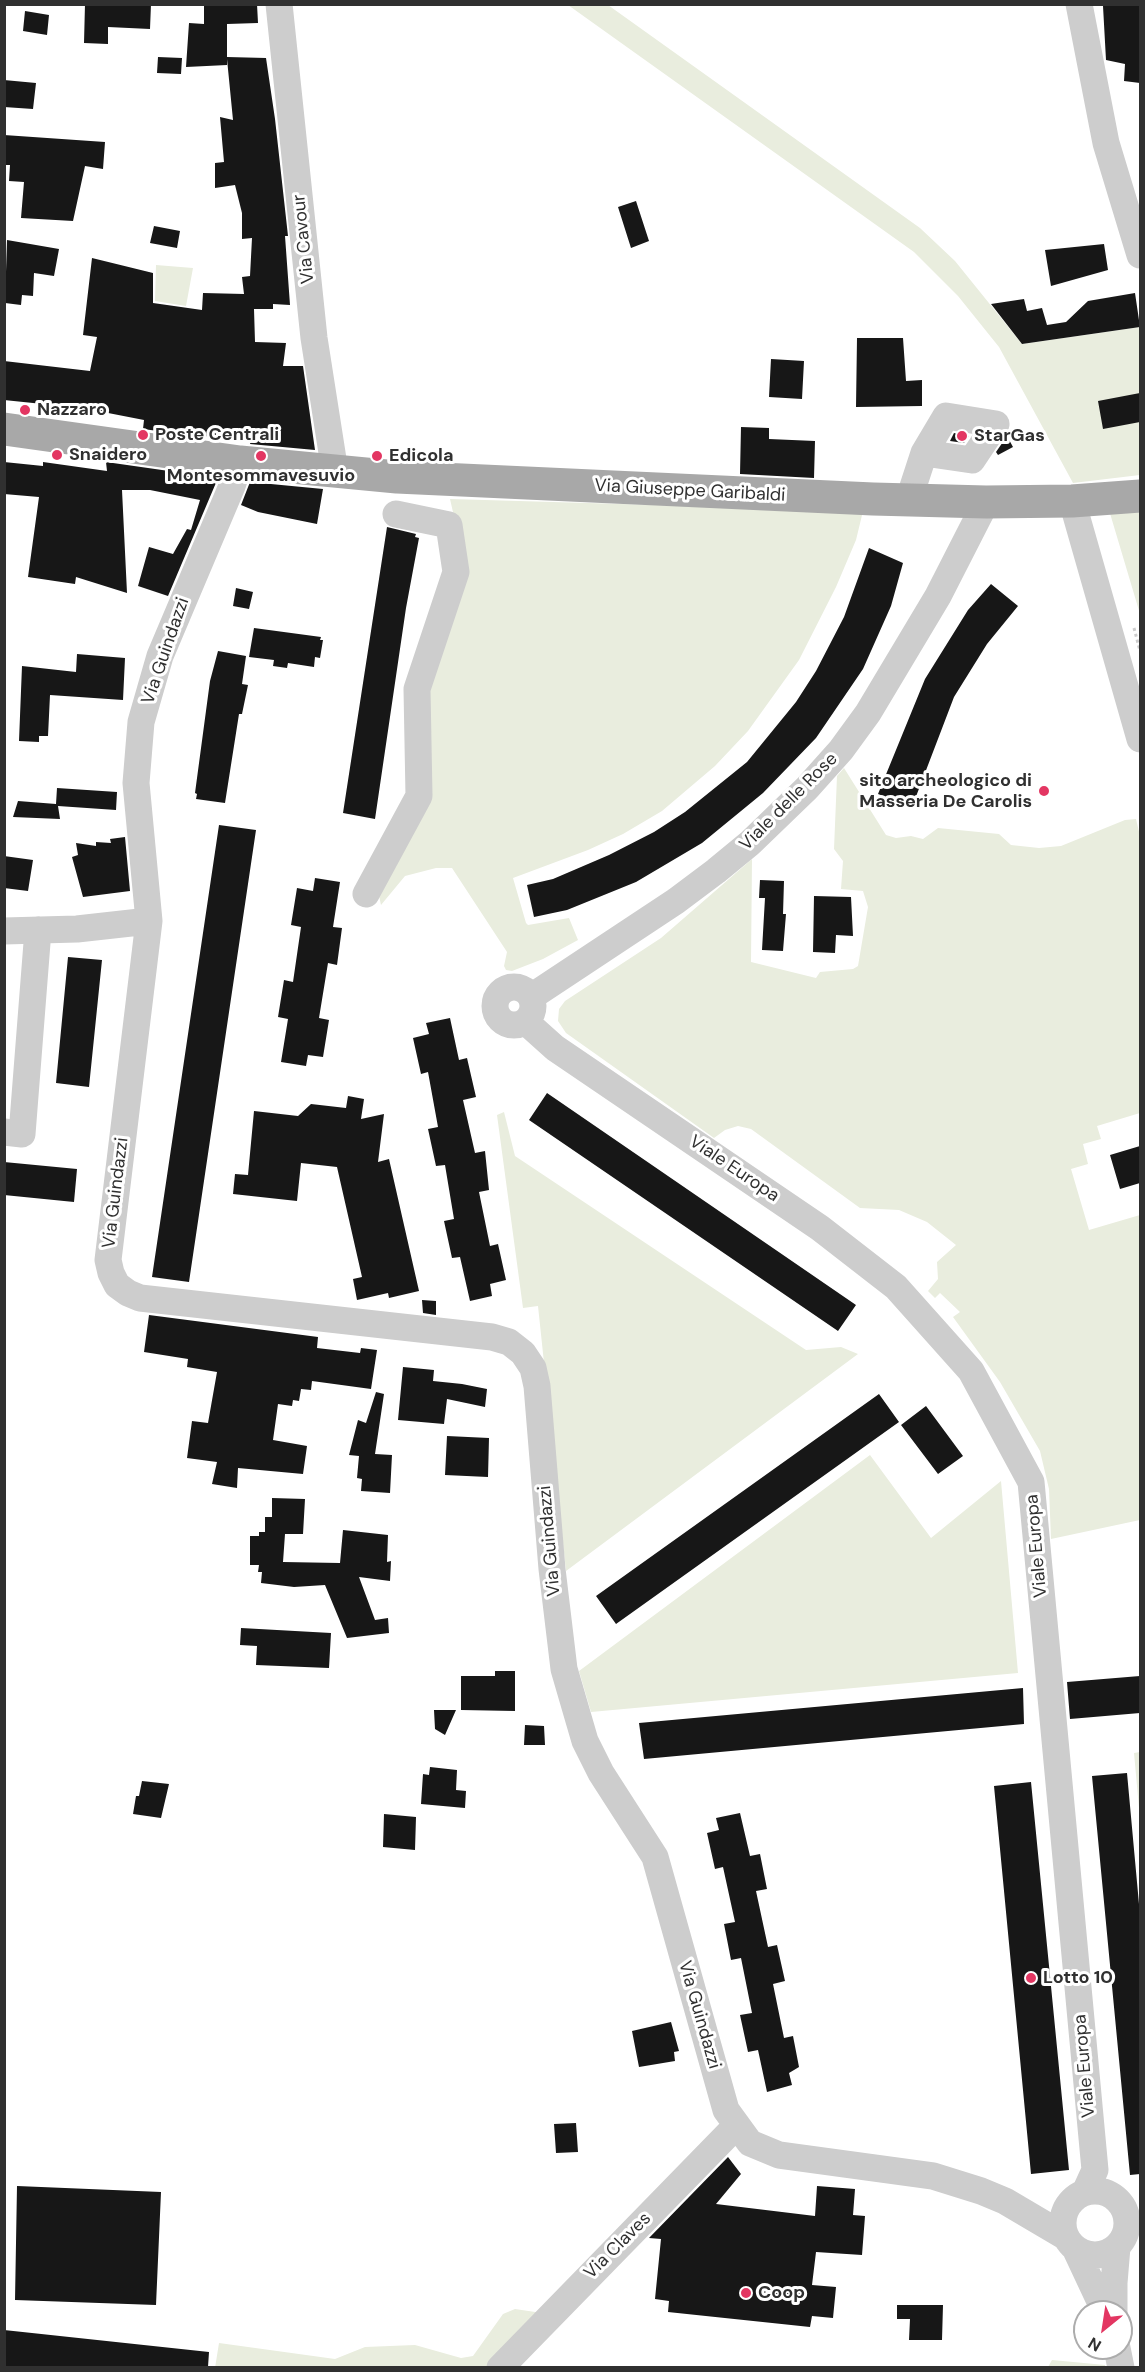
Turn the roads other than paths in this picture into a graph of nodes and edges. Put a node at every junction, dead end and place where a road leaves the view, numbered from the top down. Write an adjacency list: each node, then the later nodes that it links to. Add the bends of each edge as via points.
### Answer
1 (279, 4): 7 (street, Via Cavour, via 314,338)
2 (1080, 4): 3 (street, via 1106,143)
3 (1140, 255)
4 (4, 429): 6 (main road, Via Giuseppe Garibaldi)
5 (924, 453): 9 (street)
6 (240, 462): 7 (main road, Via Giuseppe Garibaldi); 15 (street, Via Guindazzi, via 160,656 141,722 135,783)
7 (335, 472): 9 (main road, Via Giuseppe Garibaldi)
8 (1140, 496): 10 (main road, Via Giuseppe Garibaldi)
9 (909, 499): 11 (main road, Via Giuseppe Garibaldi)
10 (1072, 501): 11 (main road, Via Giuseppe Garibaldi); 13 (street)
11 (986, 502): 18 (street, Viale delle Rose, via 938,596 868,713 807,789 716,872)
12 (396, 514): 14 (street, via 449,525 456,572 417,689 419,796)
13 (1140, 740)
14 (366, 894)
15 (149, 921): 16 (street); 20 (street, Via Guindazzi, via 108,1260 111,1273 117,1285 140,1298 492,1337 509,1342 523,1353 533,1368 537,1386 564,1669 585,1741 655,1857 726,2110)
16 (38, 930): 17 (street); 19 (street, via 22,1134)
17 (4, 931)
18 (528, 1009): 21 (street, Viale Europa, via 555,1048 820,1228 896,1287 971,1371 1031,1482)
19 (4, 1132)
20 (737, 2125): 22 (street, Via Guindazzi, via 750,2143 779,2155 933,2176); 27 (street, Via Claves)
21 (1103, 2194): 22 (street); 23 (street, via 1125,2212); 24 (street, via 1063,2220)
22 (1005, 2201): 24 (street, Via Guindazzi)
23 (1127, 2238): 24 (street, via 1108,2253 1096,2256 1085,2254); 26 (street, via 1114,2283)
24 (1070, 2243): 25 (street)
25 (1099, 2300)
26 (1114, 2300)
27 (500, 2367)

